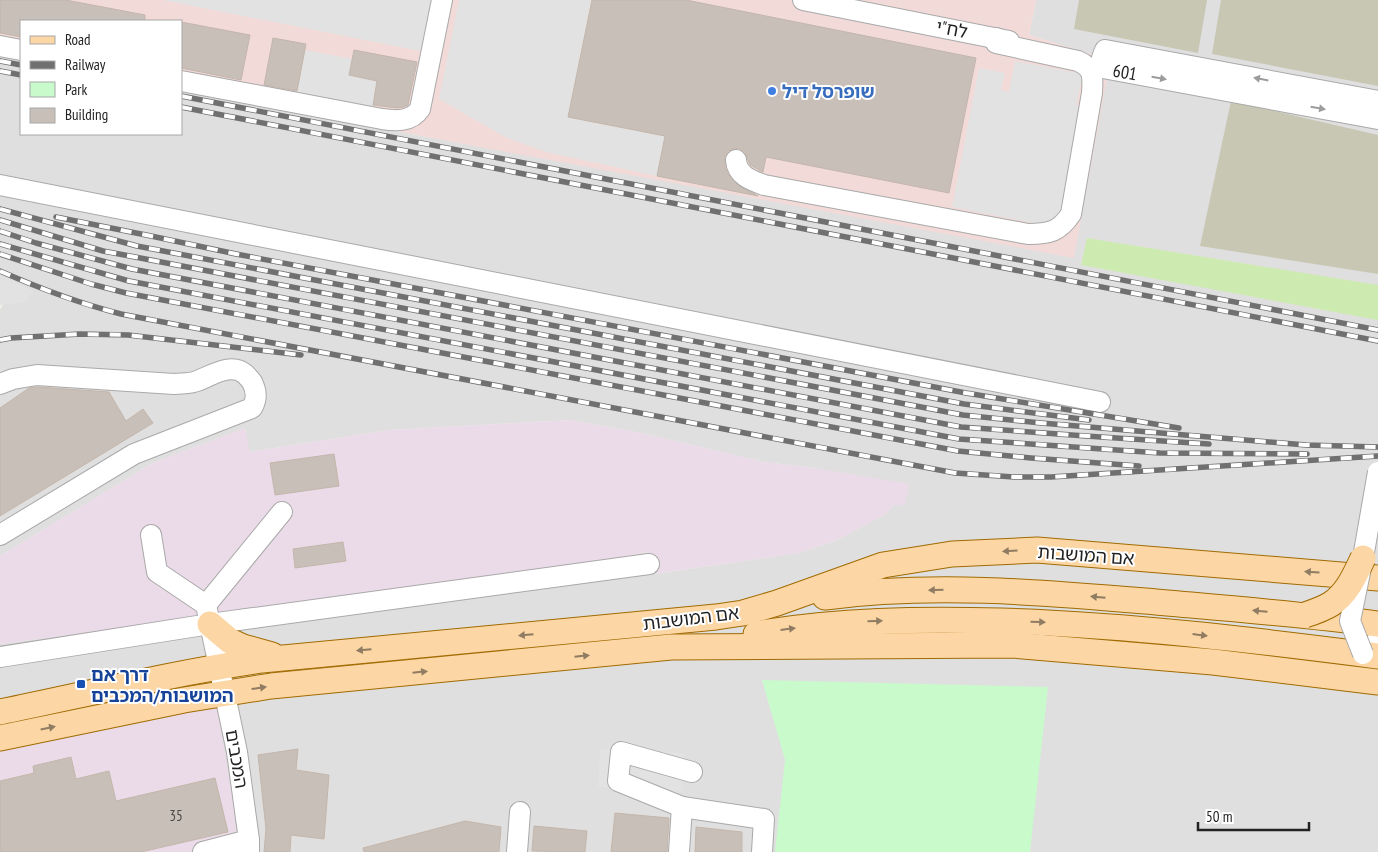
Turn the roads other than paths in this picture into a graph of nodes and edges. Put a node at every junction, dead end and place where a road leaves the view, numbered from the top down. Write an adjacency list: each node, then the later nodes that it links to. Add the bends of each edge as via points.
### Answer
1 (442, 0): 8 (street, via 420,109 416,115 406,119 382,119)
2 (803, 0): 3 (street, לח"י)
3 (885, 8): 4 (street, לח"י)
4 (996, 38): 7 (street, לח"י); 14 (street, via 996,44 1078,61 1090,69 1092,93 1071,214 1052,232 1041,234)
5 (0, 46): 6 (street)
6 (20, 50)
7 (1102, 58): 9 (street, 601, one-way to 7, via 1105,50); 10 (street, 601, one-way to 10, via 1103,68)
8 (182, 81)
9 (1378, 101)
10 (1378, 119)
11 (736, 160): 14 (street, via 738,171 764,185)
12 (802, 179): 14 (street, via 935,205)
13 (0, 185): 16 (street)
14 (940, 217)
15 (0, 384): 19 (street, via 36,375 174,384 195,382 231,369 241,371 251,380 256,400 252,408 134,454)
16 (1100, 402)
17 (1378, 472): 22 (street, bridge)
18 (282, 512): 24 (street)
19 (0, 535)
20 (151, 535): 24 (street, via 157,572)
21 (649, 564): 24 (street)
22 (1371, 568): 23 (main road, אם המושבות, one-way to 23, via 1038,550 952,554 882,564); 25 (main road, bridge, via 1351,582 1333,603); 26 (street, bridge)
23 (777, 603): 25 (main road, one-way to 23, via 983,589 864,592); 31 (main road, אם המושבות, one-way to 31, via 716,617)
24 (208, 614): 30 (street); 31 (main road, via 230,641 243,648); 32 (street, המכבים)
25 (1305, 615): 26 (main road)
26 (1350, 621): 27 (main road); 29 (street, bridge)
27 (1378, 624)
28 (671, 648): 29 (main road, one-way to 29, via 827,625 949,619 1066,623); 33 (main road, אם המושבות, via 1012,645 1213,662); 34 (main road, אם המושבות, one-way to 28)
29 (1373, 650)
30 (0, 657)
31 (290, 657): 32 (main road, אם המושבות)
32 (218, 667): 34 (street, המכבים); 35 (main road, אם המושבות)
33 (1378, 682)
34 (224, 693): 36 (main road, אם המושבות, one-way to 34); 40 (street, המכבים, via 237,752)
35 (0, 712)
36 (0, 738)
37 (692, 772): 38 (street, via 621,752 618,781)
38 (682, 807): 43 (street); 44 (street, via 764,819)
39 (520, 812): 42 (street)
40 (249, 846): 41 (street)
41 (203, 852)
42 (518, 852)
43 (679, 852)
44 (762, 852)

